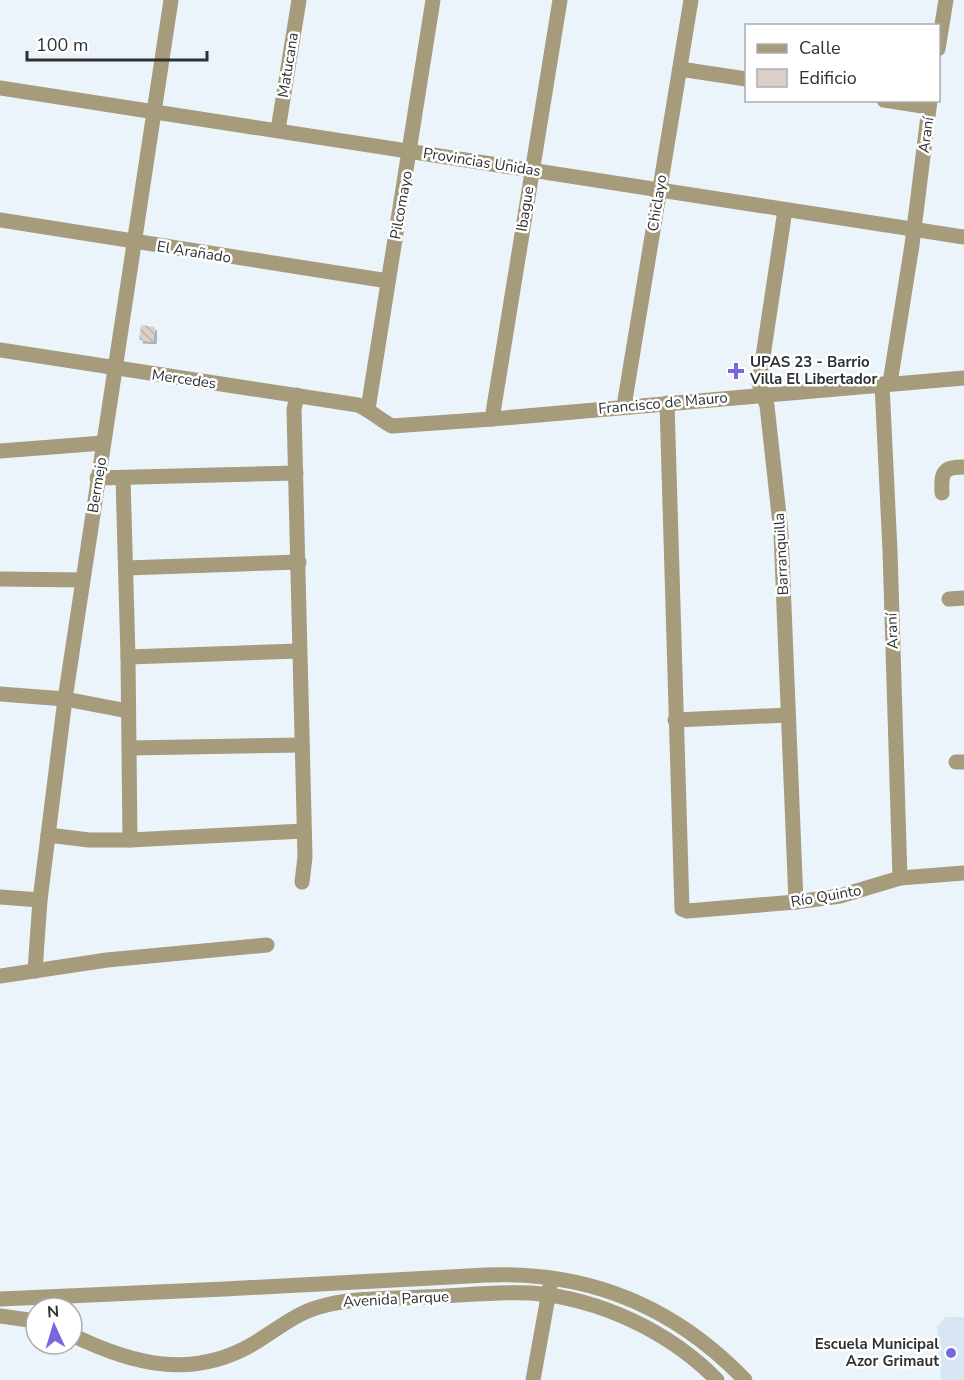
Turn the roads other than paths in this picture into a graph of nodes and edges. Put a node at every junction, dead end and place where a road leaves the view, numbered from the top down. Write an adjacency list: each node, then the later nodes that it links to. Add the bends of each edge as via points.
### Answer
1 (171, 0): 13 (street, Bermejo)
2 (299, 0): 14 (street, Matucana)
3 (434, 0): 15 (street, Pilcomayo)
4 (560, 0): 16 (street, Ibague)
5 (691, 0): 8 (street, Chiclayo)
6 (946, 0): 7 (street)
7 (940, 42)
8 (680, 69): 9 (street); 17 (street, Chiclayo)
9 (745, 80)
10 (0, 88): 13 (street, Provincias Unidas)
11 (907, 102): 12 (street)
12 (930, 104): 20 (street, Araní)
13 (154, 112): 14 (street, Provincias Unidas); 22 (street, Bermejo)
14 (278, 130): 15 (street, Provincias Unidas)
15 (410, 151): 16 (street, Provincias Unidas); 23 (street, Pilcomayo)
16 (531, 170): 17 (street, Provincias Unidas); 33 (street, Ibague)
17 (660, 189): 18 (street, Provincias Unidas); 31 (street, Chiclayo)
18 (785, 210): 20 (street, Provincias Unidas); 28 (street, Barranquilla, via 759,383)
19 (0, 220): 22 (street, El Arañado)
20 (913, 230): 21 (street, Provincias Unidas); 27 (street, Araní)
21 (964, 237)
22 (134, 242): 23 (street, El Arañado); 25 (street, Bermejo)
23 (388, 281): 32 (street, Pilcomayo)
24 (0, 350): 25 (street, Mercedes)
25 (114, 369): 29 (street, Mercedes); 34 (street, Bermejo)
26 (964, 378): 27 (street, Francisco de Mauro)
27 (886, 384): 28 (street, Francisco de Mauro); 58 (street, Araní)
28 (763, 394): 30 (street, Francisco de Mauro); 50 (street, Barranquilla, via 781,533)
29 (297, 395): 32 (street, Mercedes); 37 (street)
30 (667, 403): 31 (street, Francisco de Mauro); 51 (street)
31 (624, 406): 33 (street, Francisco de Mauro)
32 (368, 409): 33 (street, Francisco de Mauro, via 392,426)
33 (492, 419)
34 (103, 443): 35 (street); 38 (street, Bermejo)
35 (0, 452)
36 (964, 467): 40 (street, via 950,467 944,472)
37 (296, 473): 39 (street); 41 (street)
38 (97, 478): 39 (street); 44 (street, Bermejo)
39 (123, 478): 42 (street)
40 (942, 493)
41 (299, 562): 42 (street); 45 (street)
42 (126, 568): 46 (street)
43 (0, 579): 44 (street)
44 (83, 580): 48 (street, Bermejo)
45 (299, 651): 46 (street); 52 (street)
46 (128, 657): 49 (street)
47 (0, 694): 48 (street)
48 (65, 699): 49 (street); 55 (street, Bermejo)
49 (128, 711): 53 (street)
50 (788, 715): 51 (street); 62 (street, Barranquilla)
51 (675, 720): 62 (street, Río Quinto, via 682,909)
52 (302, 745): 53 (street); 54 (street)
53 (130, 748): 56 (street)
54 (304, 831): 56 (street); 59 (street)
55 (48, 835): 56 (street); 61 (street, Bermejo)
56 (130, 840)
57 (964, 873): 58 (street, Río Quinto)
58 (900, 878): 62 (street, Río Quinto, via 840,896)
59 (302, 882)
60 (0, 897): 61 (street)
61 (40, 900): 64 (street, Bermejo)
62 (796, 902)
63 (267, 945): 64 (street)
64 (35, 971): 65 (street)
65 (0, 976)
66 (551, 1277): 67 (street); 68 (street, via 495,1275); 75 (street, via 597,1286 649,1307 695,1336)
67 (548, 1295): 72 (street, Avenida Parque, via 513,1293 330,1304 301,1313 238,1352); 73 (street); 74 (street, Avenida Parque, via 596,1305 650,1330)
68 (0, 1299)
69 (0, 1316): 70 (street)
70 (24, 1319)
71 (84, 1341): 72 (street, Avenida Parque, via 117,1356 170,1366)
72 (184, 1373)
73 (533, 1380)
74 (717, 1380)
75 (745, 1380)

